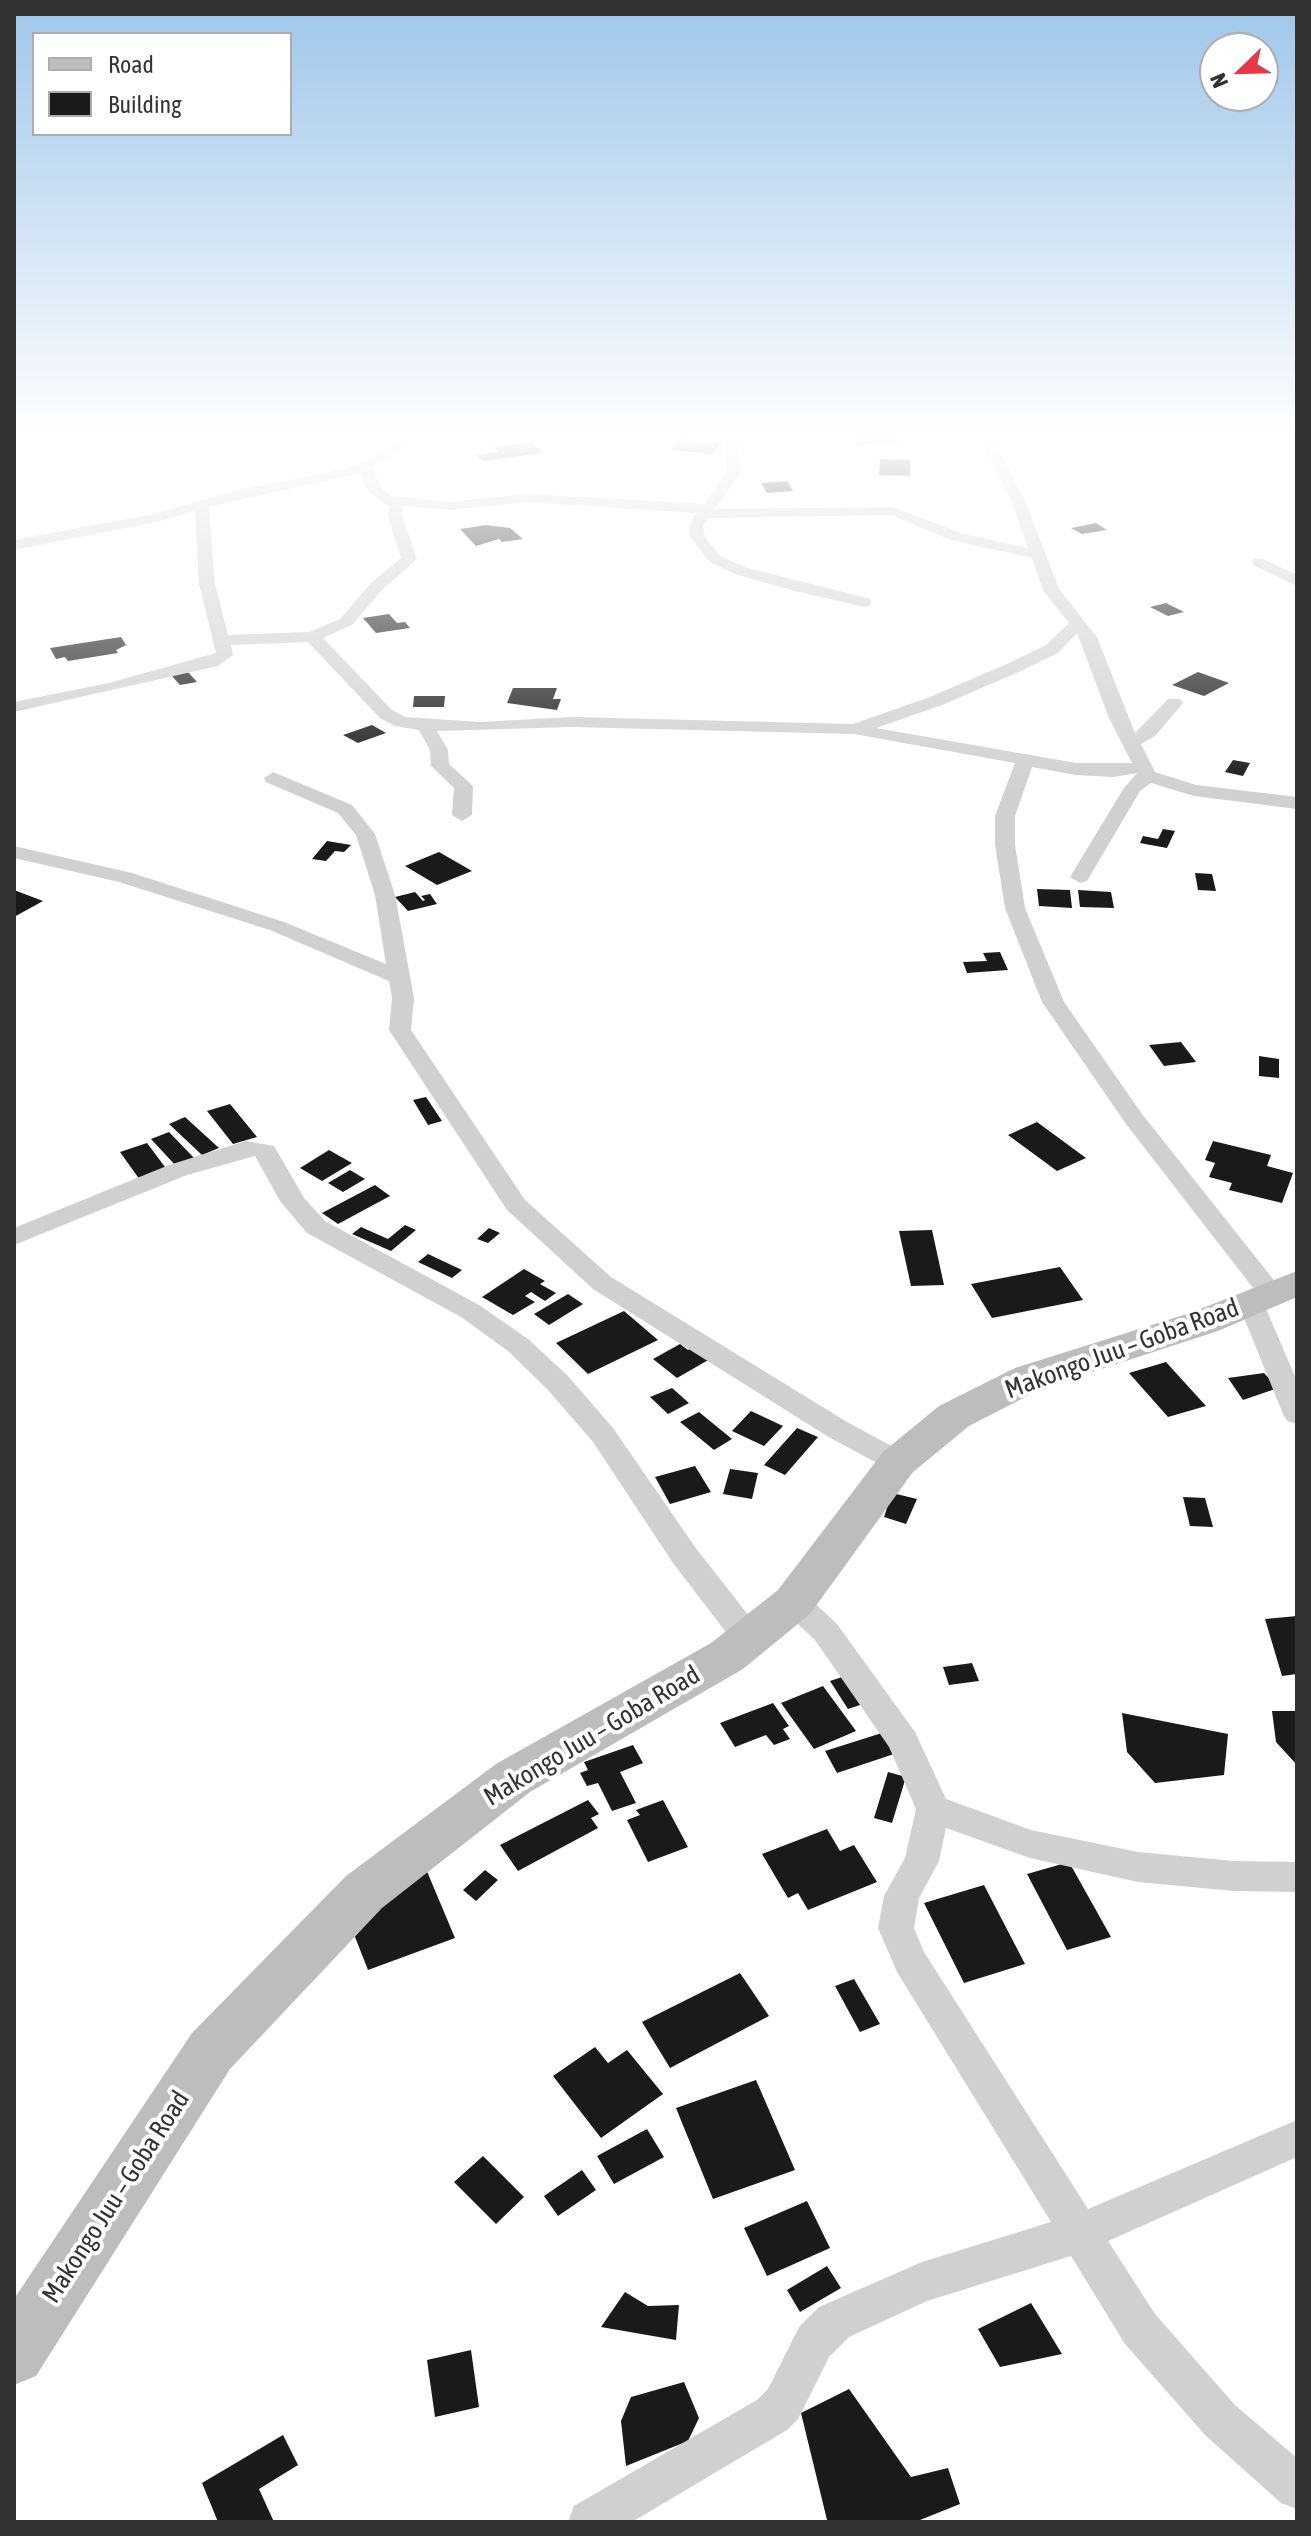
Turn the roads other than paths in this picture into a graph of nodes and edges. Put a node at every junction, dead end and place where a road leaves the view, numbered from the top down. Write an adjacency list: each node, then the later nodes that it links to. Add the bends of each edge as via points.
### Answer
1 (205, 557): 10 (street, via 207,584)
2 (408, 557): 9 (street, via 346,622)
3 (714, 557): 7 (street, via 755,575)
4 (1038, 557): 8 (street, via 1051,590)
5 (1258, 562): 6 (street)
6 (1297, 581)
7 (865, 602)
8 (1077, 624): 14 (street, via 1052,649 1015,667); 15 (street, via 1089,637)
9 (312, 637): 10 (street); 13 (street, via 386,714)
10 (224, 640): 12 (street, via 225,655 212,662)
11 (1174, 703): 15 (street, via 1150,731)
12 (14, 707)
13 (425, 725): 14 (street, via 571,722); 20 (street, via 439,750 440,766 464,786)
14 (854, 729): 16 (street)
15 (1130, 743): 17 (street)
16 (1025, 761): 17 (street, via 1095,771); 25 (street, via 1005,816 1005,845 1015,908 1053,1002 1134,1119)
17 (1145, 771): 19 (street, via 1194,790); 22 (street)
18 (273, 778): 23 (street, via 357,819 385,895)
19 (1297, 803)
20 (462, 815)
21 (14, 852): 23 (street, via 125,877 277,926)
22 (1080, 877)
23 (399, 977): 27 (street, via 400,1030 516,1205 602,1283)
24 (14, 1237): 29 (street, via 178,1170 246,1148 265,1151 293,1201 316,1227 470,1311 518,1345 558,1383 603,1435)
25 (1273, 1293): 26 (street); 27 (street, Makongo Juu – Goba Road, via 1204,1322 1029,1378 954,1416)
26 (1297, 1414)
27 (898, 1462): 28 (street, Makongo Juu – Goba Road)
28 (794, 1602): 29 (street, Makongo Juu – Goba Road); 30 (street, via 826,1632 903,1741)
29 (749, 1639): 34 (street, Makongo Juu – Goba Road, via 513,1778 364,1892 211,2051)
30 (933, 1809): 31 (street, via 1030,1844 1138,1867); 33 (street, via 922,1861 902,1896 896,1928 910,1961)
31 (1297, 1877)
32 (1297, 2138): 33 (street)
33 (1078, 2234): 35 (street, via 1140,2329 1220,2420); 36 (street, via 922,2282 834,2322 814,2342 783,2404 772,2415)
34 (14, 2354)
35 (1297, 2487)
36 (590, 2522)

